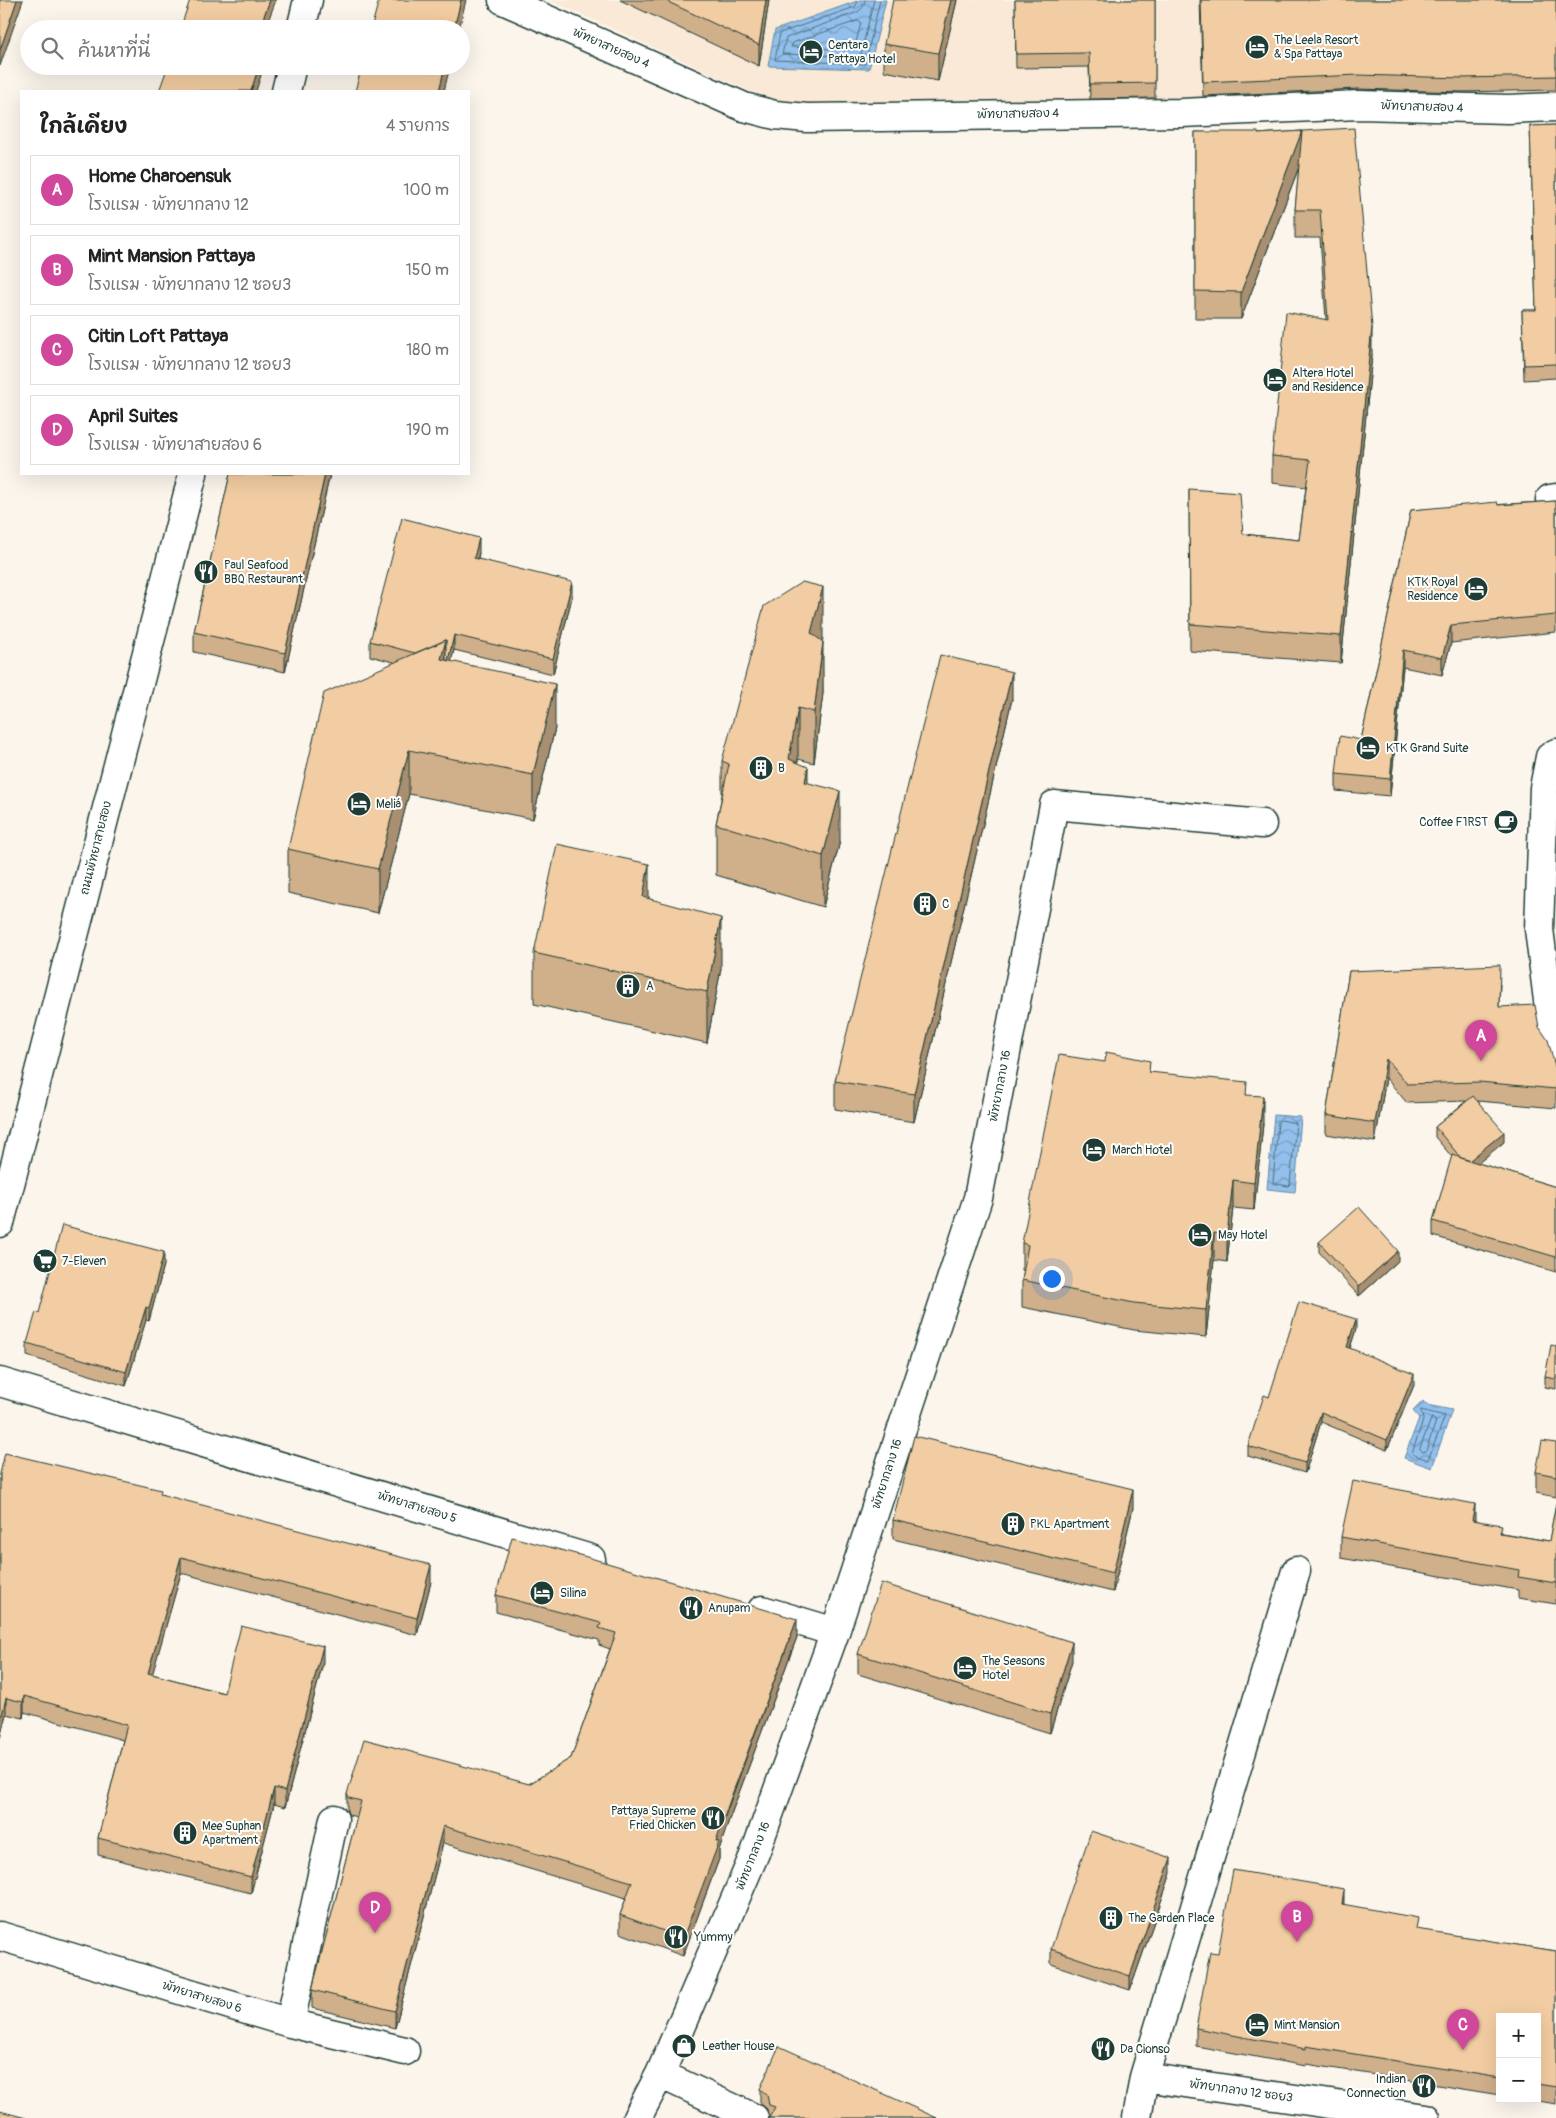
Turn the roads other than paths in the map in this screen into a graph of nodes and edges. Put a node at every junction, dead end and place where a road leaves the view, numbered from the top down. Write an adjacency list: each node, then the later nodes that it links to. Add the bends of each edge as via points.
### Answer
1 (308, 0): 3 (street)
2 (503, 0): 6 (street, พัทยาสายสอง 4, via 744,107 775,115 807,118 1180,113 1359,105)
3 (303, 20)
4 (290, 75): 5 (street)
5 (286, 90)
6 (1556, 107)
7 (193, 475): 11 (street, ถนนพัทยาสายสอง)
8 (1556, 753): 10 (street, via 1550,757 1544,788 1539,929)
9 (1262, 824): 16 (street, พัทยากลาง 16, via 1054,805 978,1198)
10 (1556, 1046)
11 (0, 1223)
12 (0, 1382): 13 (street, พัทยาสายสอง 5)
13 (617, 1567)
14 (1296, 1571): 22 (street)
15 (740, 1604): 16 (street)
16 (835, 1632): 21 (street, พัทยากลาง 16, via 756,1853)
17 (334, 1820): 19 (street)
18 (0, 1936): 19 (street, พัทยาสายสอง 6)
19 (290, 2023): 20 (street, พัทยาสายสอง 6)
20 (404, 2052)
21 (660, 2074): 23 (street, พัทยากลาง 16); 24 (street)
22 (1144, 2077): 25 (street); 26 (street, พัทยากลาง 12 ซอย3)
23 (637, 2118)
24 (754, 2118)
25 (1137, 2118)
26 (1426, 2118)

